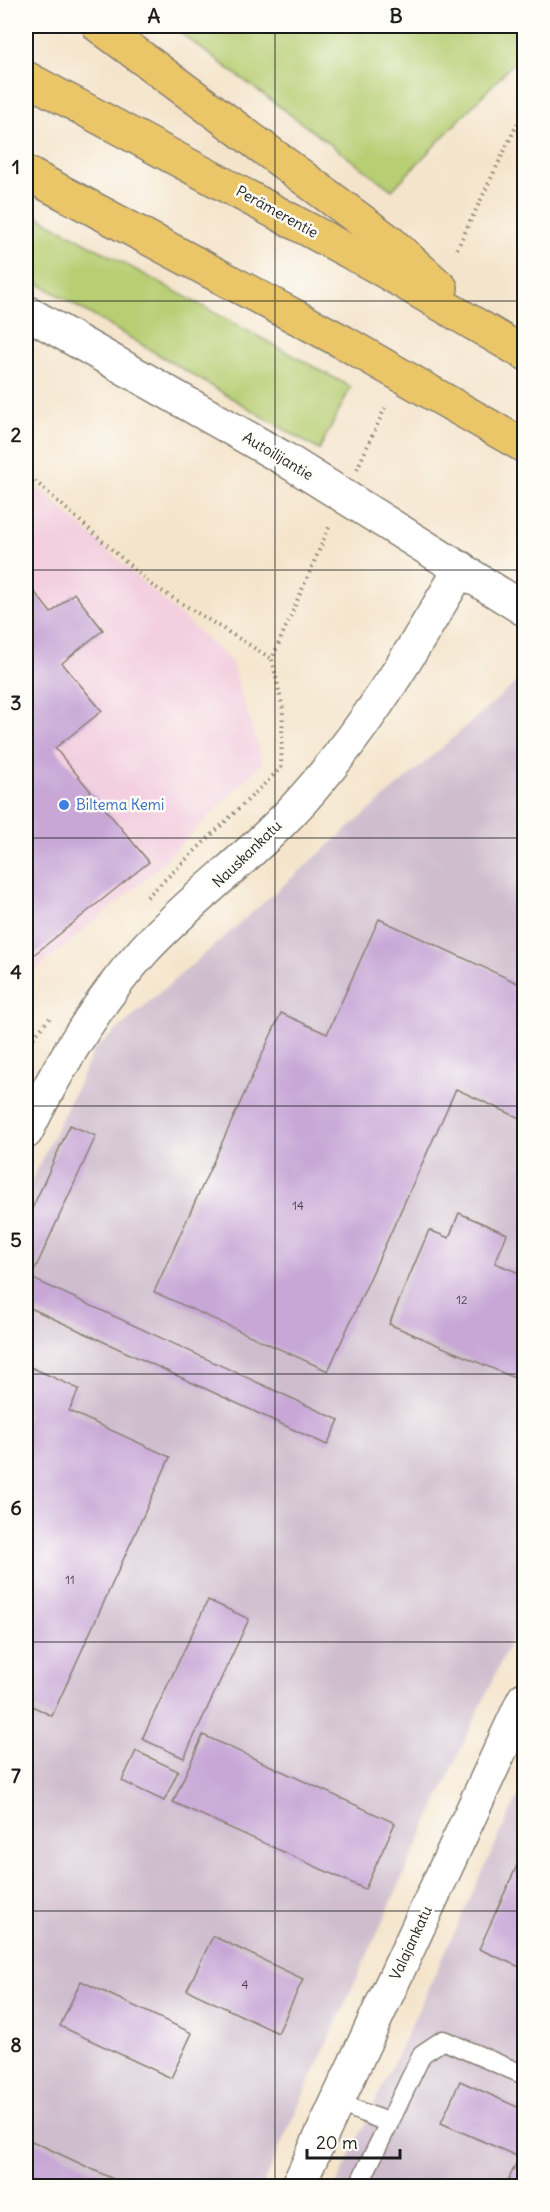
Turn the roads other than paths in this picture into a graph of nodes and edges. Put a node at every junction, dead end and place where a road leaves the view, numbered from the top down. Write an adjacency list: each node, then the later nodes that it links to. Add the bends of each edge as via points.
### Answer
1 (99, 26): 5 (highway, via 390,242)
2 (26, 78): 5 (highway, Perämerentie, via 374,265)
3 (26, 173): 7 (highway, via 325,332)
4 (26, 312): 8 (street, Autoilijantie, via 283,458)
5 (486, 330): 6 (highway, Perämerentie)
6 (525, 353)
7 (525, 446)
8 (461, 568): 9 (street, Autoilijantie); 10 (street, Nauskankatu, via 398,675 311,790 144,950 74,1040)
9 (525, 609)
10 (26, 1132)
11 (525, 1699): 13 (street, Valajankatu)
12 (525, 2075): 14 (lane, via 443,2040 422,2054)
13 (337, 2102): 14 (lane); 15 (street, Valajankatu)
14 (389, 2123): 16 (lane)
15 (298, 2187)
16 (358, 2187)

